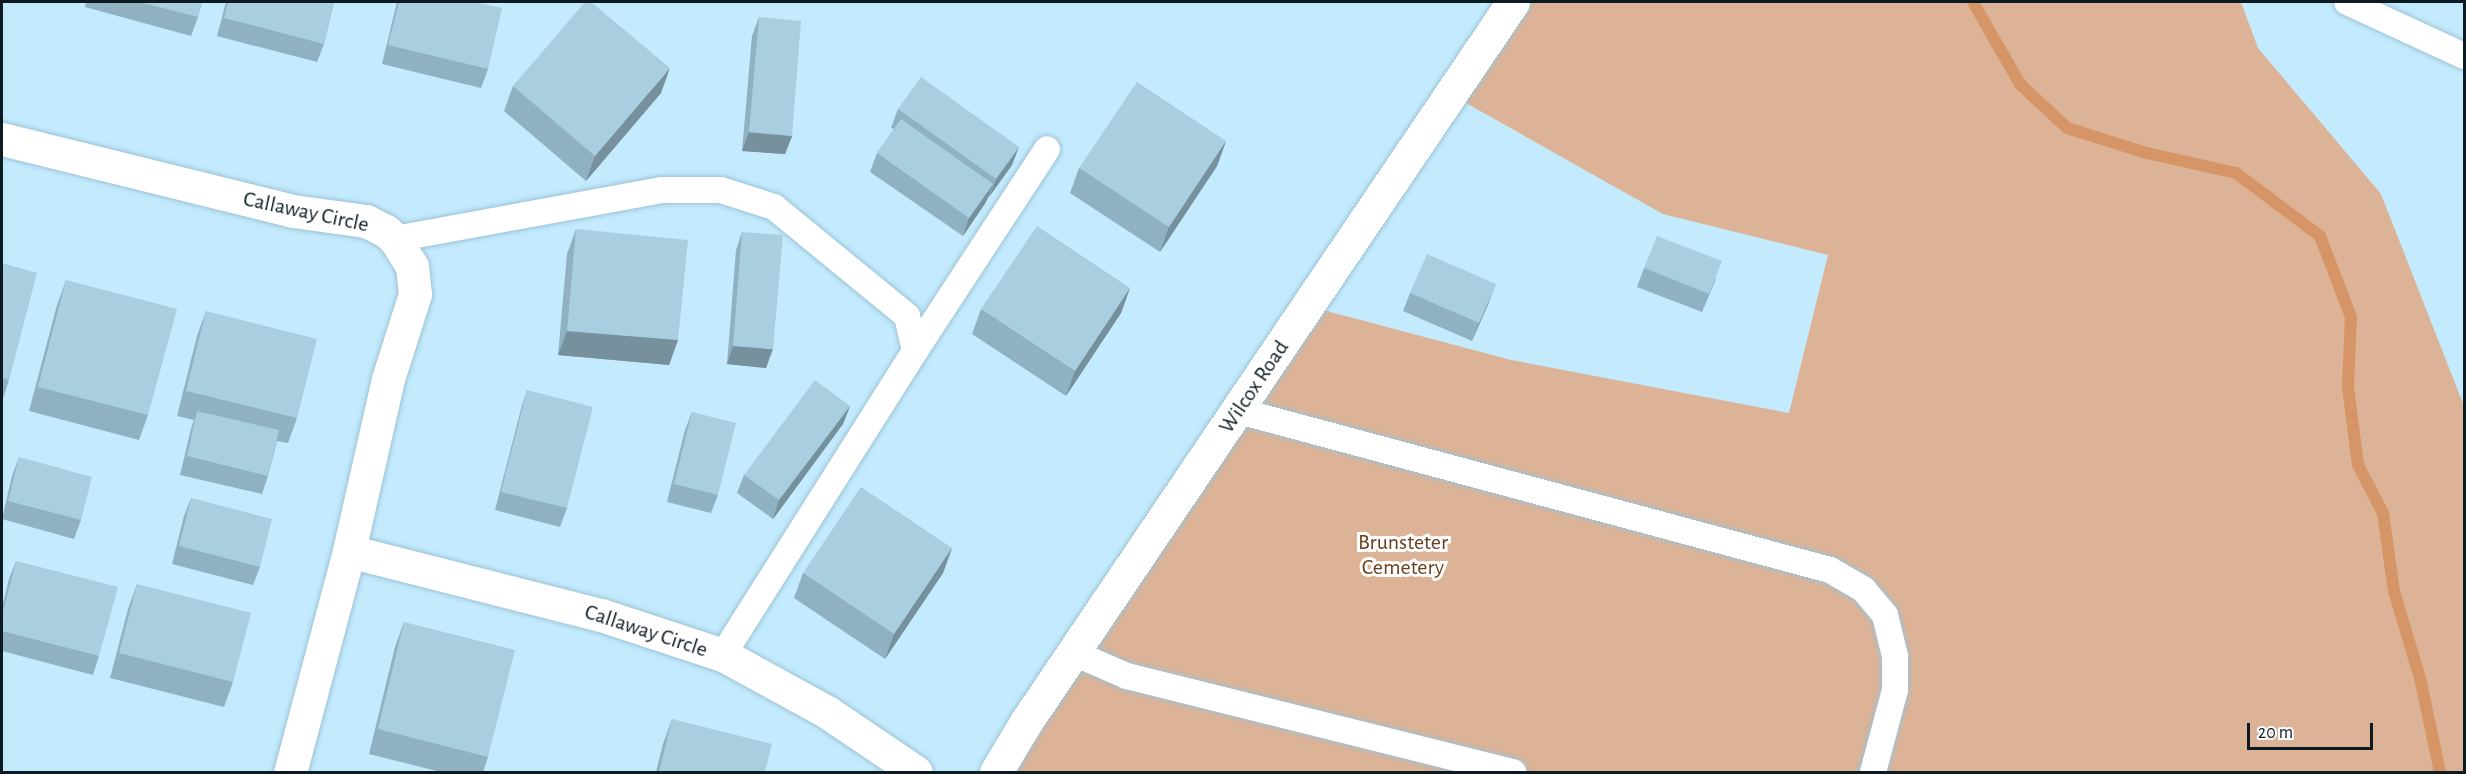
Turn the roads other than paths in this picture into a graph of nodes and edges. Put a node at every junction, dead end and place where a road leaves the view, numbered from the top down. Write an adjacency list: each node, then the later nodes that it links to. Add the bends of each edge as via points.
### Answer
1 (1513, 2): 8 (street, Wilcox Road)
2 (2347, 2): 3 (lane)
3 (2464, 56)
4 (2, 139): 6 (street, Callaway Circle, via 293,211 366,220)
5 (1047, 149): 7 (lane)
6 (395, 239): 7 (lane, via 663,190 721,190 774,207 898,308 907,316); 9 (street, Callaway Circle, via 412,266 416,294 388,379)
7 (915, 351): 11 (lane)
8 (1239, 411): 10 (street, Wilcox Road); 16 (lane, via 1830,570 1864,590 1885,615 1895,656 1895,690)
9 (349, 551): 11 (street, Callaway Circle, via 602,615); 12 (street, Callaway Circle)
10 (1074, 652): 14 (street, Wilcox Road); 15 (lane, via 1127,676)
11 (723, 655): 13 (street, Callaway Circle, via 827,712)
12 (290, 772)
13 (916, 772)
14 (996, 772)
15 (1513, 772)
16 (1874, 772)

